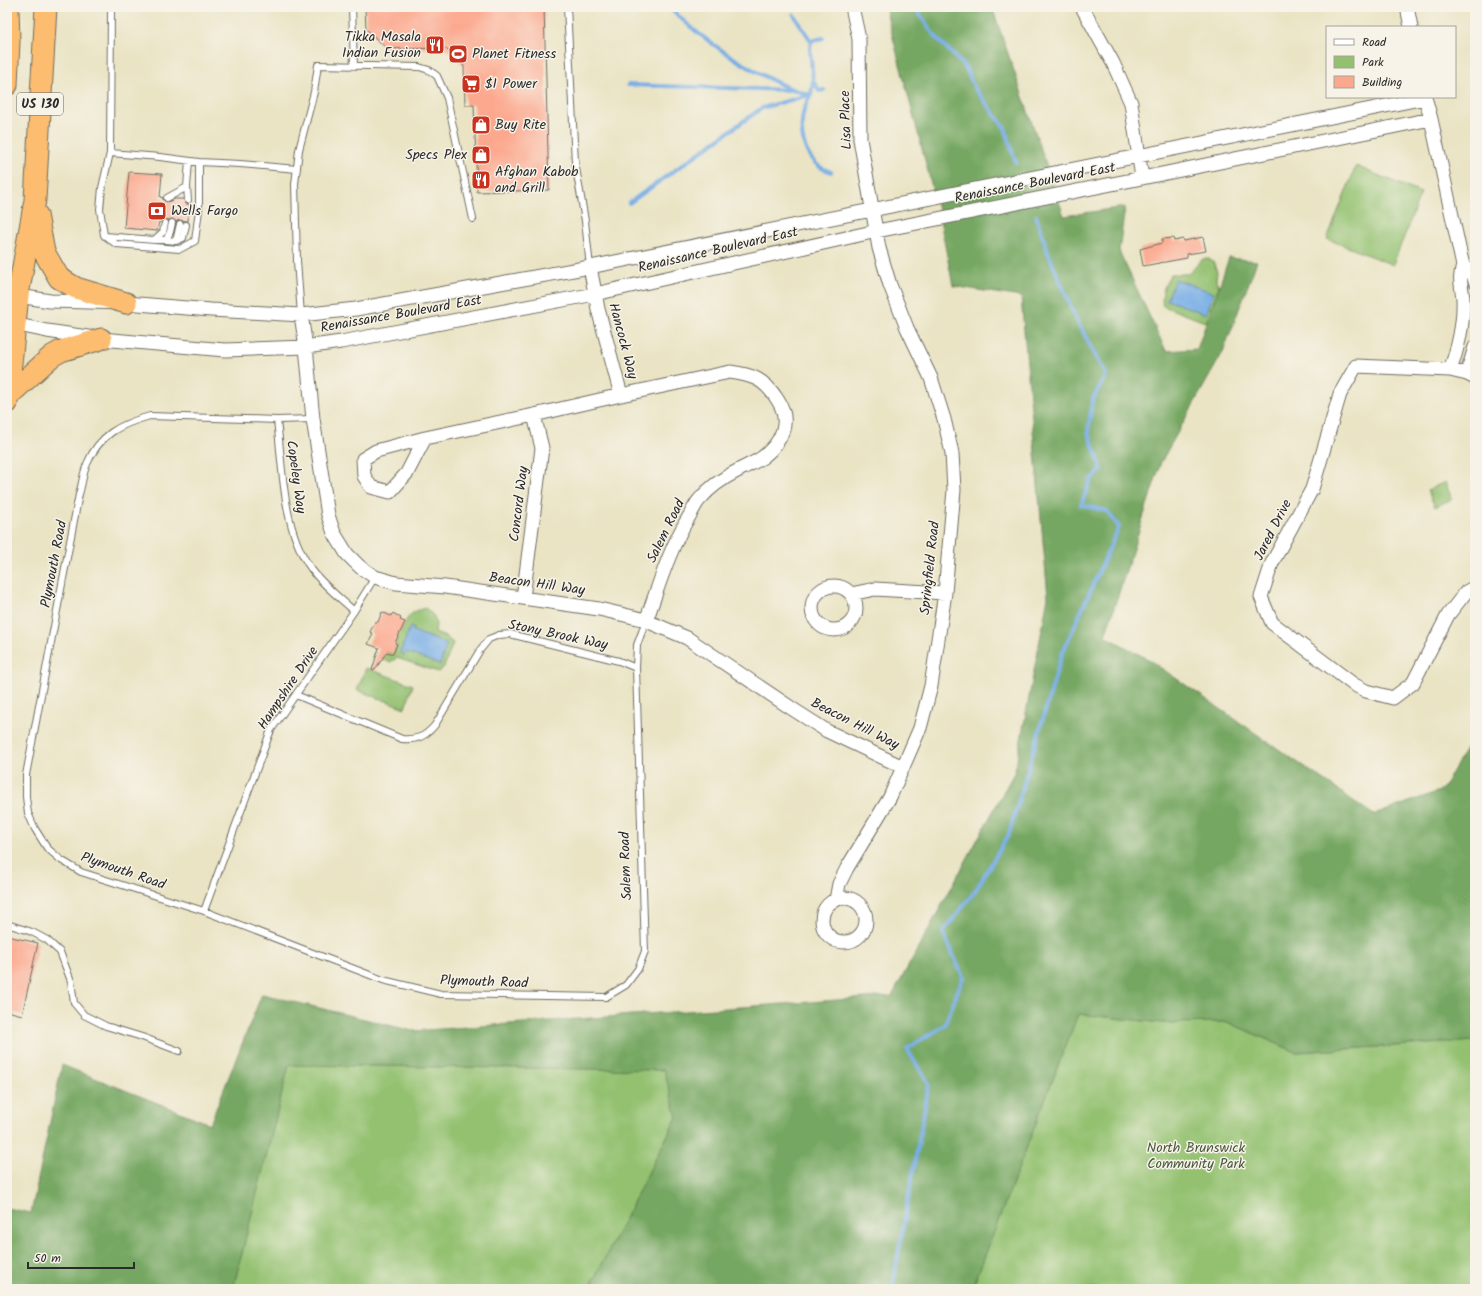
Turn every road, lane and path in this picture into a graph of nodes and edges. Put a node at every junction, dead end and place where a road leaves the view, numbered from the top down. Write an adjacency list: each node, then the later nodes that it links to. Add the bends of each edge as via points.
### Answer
1 (8, 7): 11 (highway, US 130)
2 (46, 7): 25 (highway, US 130)
3 (111, 7): 15 (lane)
4 (352, 7): 10 (lane)
5 (567, 7): 36 (lane, via 575,162)
6 (852, 7): 26 (street, Lisa Place, via 859,39 860,139)
7 (1082, 7): 16 (street, via 1113,63 1131,103)
8 (1407, 7): 9 (street)
9 (1411, 26)
10 (354, 66): 19 (lane, via 318,65); 27 (lane, via 418,67 437,76 447,98)
11 (7, 85)
12 (1420, 98): 16 (street, Renaissance Boulevard East)
13 (1425, 98): 14 (street)
14 (1431, 119): 20 (street, Renaissance Boulevard East); 35 (street)
15 (110, 153): 17 (lane); 32 (lane, via 100,209)
16 (1138, 156): 20 (street); 26 (street, Renaissance Boulevard East)
17 (188, 161): 18 (lane); 21 (lane)
18 (199, 162): 19 (lane); 32 (lane, via 198,210 194,241 180,248 116,244)
19 (297, 169): 41 (lane, via 297,261)
20 (1142, 178): 31 (street, Renaissance Boulevard East)
21 (187, 187): 22 (lane); 23 (lane); 24 (lane)
22 (167, 198)
23 (176, 199)
24 (185, 199)
25 (34, 200): 38 (highway, US 130); 40 (highway, via 44,252 59,278 76,288)
26 (873, 209): 31 (street, Lisa Place); 36 (street, Renaissance Boulevard East)
27 (473, 219)
28 (165, 223): 33 (lane, via 163,232)
29 (172, 224): 34 (lane)
30 (183, 224): 34 (lane, via 176,241)
31 (876, 231): 39 (street, Renaissance Boulevard East); 57 (street, Springfield Road, via 890,285 931,378 952,453 954,490)
32 (104, 236): 33 (lane)
33 (154, 240): 34 (lane)
34 (166, 240)
35 (1463, 266): 37 (street, via 1472,271); 46 (street, via 1459,275 1463,299 1461,328)
36 (590, 267): 39 (street, Hancock Way); 41 (street, Renaissance Boulevard East, via 356,309)
37 (1475, 281)
38 (13, 294): 40 (street, Renaissance Boulevard East, via 50,301); 42 (highway, US 130)
39 (595, 294): 45 (street, Renaissance Boulevard East); 48 (street, Hancock Way)
40 (126, 302): 41 (street, Renaissance Boulevard East)
41 (301, 315): 45 (street, Beacon Hill Way)
42 (11, 323): 43 (street, Renaissance Boulevard East); 49 (highway, US 130)
43 (101, 339): 45 (street, Renaissance Boulevard East, via 225,350); 49 (highway, via 52,356)
44 (1475, 347): 47 (street)
45 (306, 348): 51 (street, Beacon Hill Way)
46 (1450, 370): 47 (street, Jared Drive); 55 (street, Jared Drive, via 1356,366 1340,394 1312,489 1272,562 1261,597 1272,623 1353,684 1366,692 1393,698 1413,683 1448,615 1466,592)
47 (1471, 376)
48 (621, 395): 50 (street, Salem Road); 60 (street, Salem Road, via 730,372 747,374 760,380 772,391 781,404 785,419 783,433 762,458 738,470 700,499 668,559)
49 (8, 400)
50 (534, 415): 53 (street, Salem Road); 58 (street, Concord Way, via 542,448)
51 (313, 419): 52 (lane, Plymouth Road); 54 (street, Beacon Hill Way, via 328,515 334,533 347,554)
52 (276, 420): 59 (lane, Copeley Way, via 286,505 303,555 315,575); 65 (lane, Plymouth Road, via 150,416 130,421 112,430 97,445 86,465 79,494 26,775 28,813 47,848 61,860 81,872)
53 (425, 438): 53 (street, Salem Road, via 376,451 363,459 364,476 371,487 390,492 407,473)
54 (375, 577): 58 (street, Beacon Hill Way, via 396,583); 59 (lane, Hampshire Drive)
55 (1475, 587)
56 (851, 594): 57 (street, via 875,589)
57 (945, 594): 63 (street, Springfield Road, via 931,686 920,728)
58 (523, 598): 60 (street, Beacon Hill Way, via 599,608)
59 (354, 611): 62 (lane, Hampshire Drive)
60 (646, 621): 61 (lane, Salem Road, via 637,645); 63 (street, Beacon Hill Way, via 687,638 827,731)
61 (636, 668): 62 (lane, Stony Brook Way, via 619,661 510,634 500,635 490,639 480,650 428,734 411,740 402,739); 67 (lane, Salem Road, via 645,951 638,969 626,986)
62 (296, 695): 65 (lane, Hampshire Drive, via 271,730)
63 (903, 767): 64 (street, Springfield Road, via 890,797 847,868 839,884)
64 (836, 900)
65 (204, 910): 67 (lane, Plymouth Road, via 384,980 441,994)
66 (7, 924): 68 (lane, via 32,932 47,940 60,952 71,980 74,1003 84,1015 106,1026)
67 (606, 997)
68 (179, 1051)

